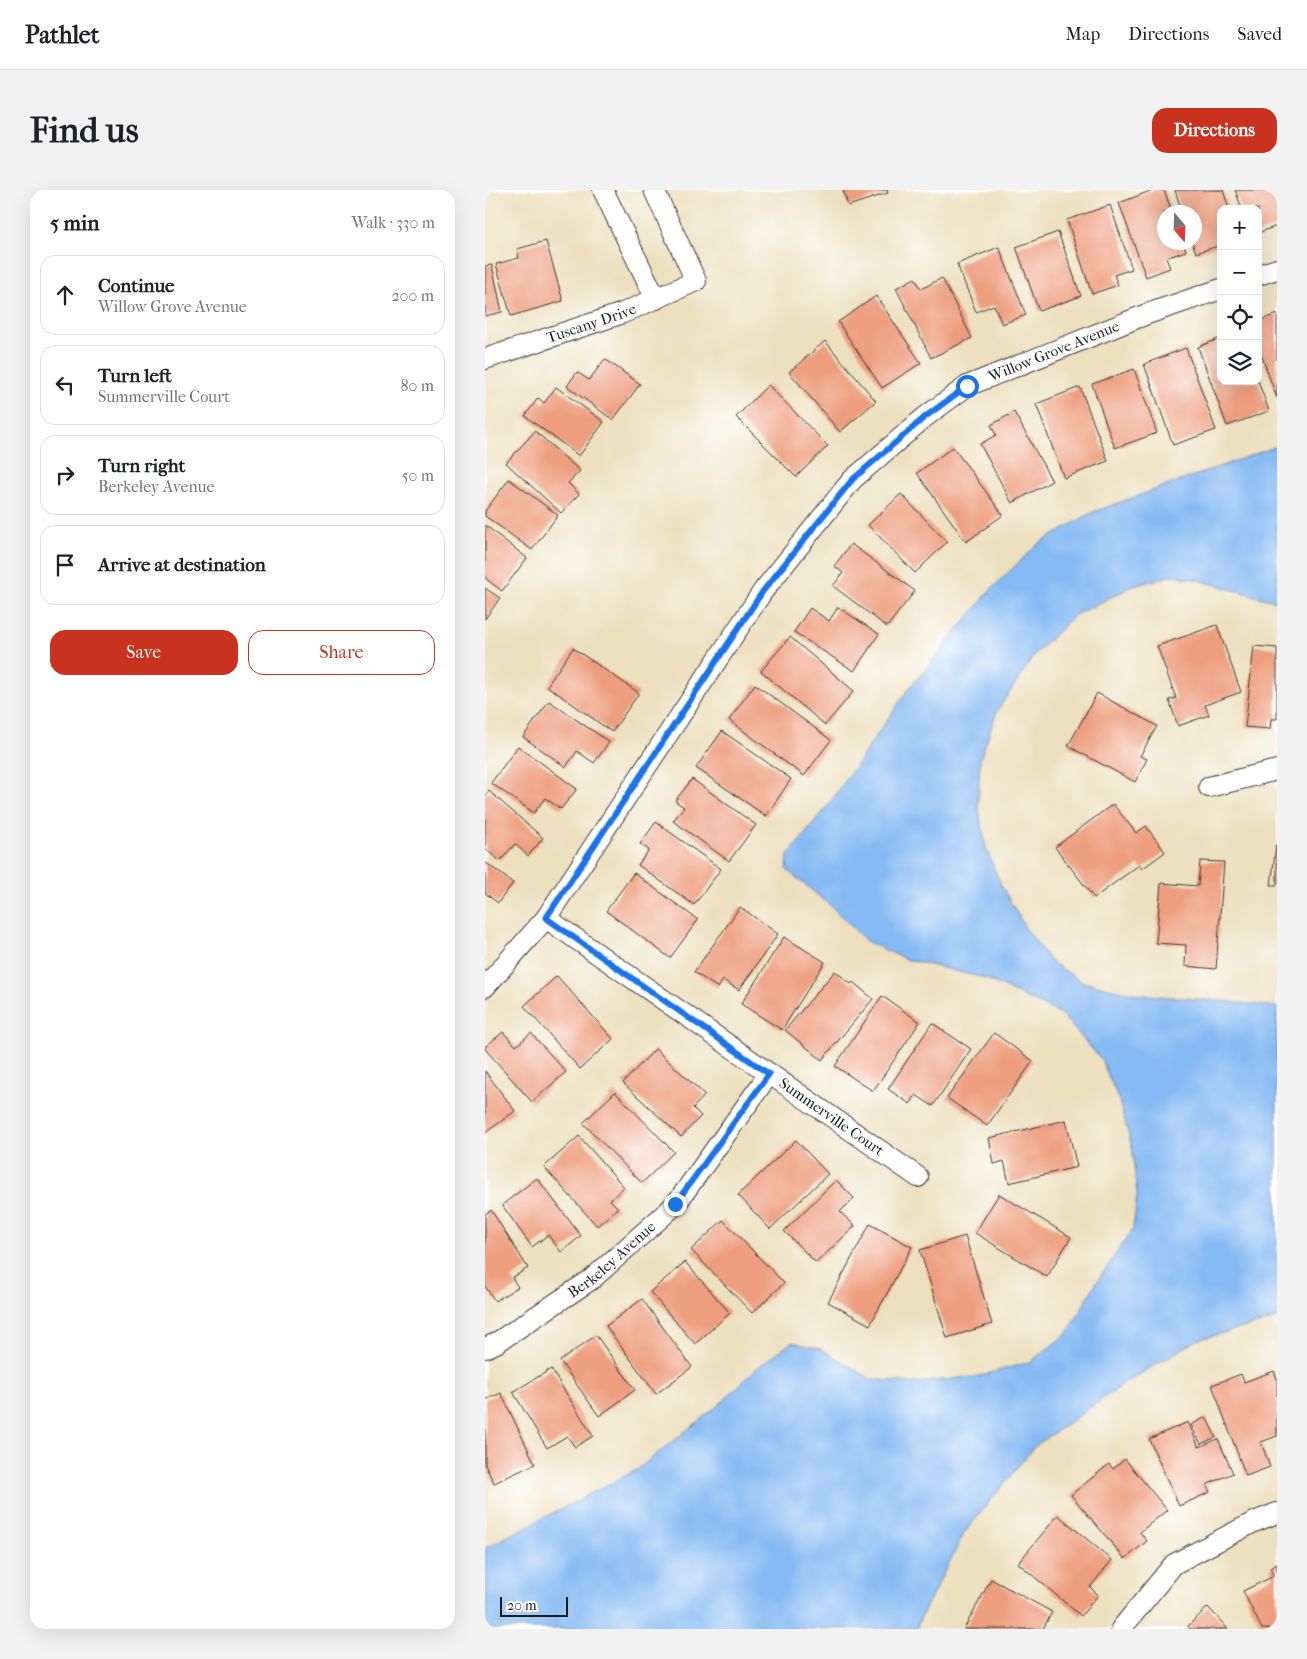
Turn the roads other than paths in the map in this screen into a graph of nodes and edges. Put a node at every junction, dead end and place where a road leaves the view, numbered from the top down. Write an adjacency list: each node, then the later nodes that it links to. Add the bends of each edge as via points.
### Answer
1 (603, 190): 6 (street)
2 (654, 190): 6 (street, Tuscany Drive, via 696,282)
3 (1277, 269): 4 (street)
4 (1262, 275)
5 (1217, 290): 10 (street, Willow Grove Avenue, via 1147,314 967,386 925,417 852,480 763,591)
6 (656, 299): 7 (street, Tuscany Drive)
7 (485, 359)
8 (1277, 770): 9 (street)
9 (1209, 787)
10 (546, 918): 11 (street, Willow Grove Avenue); 12 (street, Summerville Court)
11 (485, 986)
12 (769, 1074): 13 (street, Summerville Court); 14 (street, Berkeley Avenue, via 675,1204 592,1279)
13 (918, 1177)
14 (485, 1348)
15 (1277, 1513): 16 (street, via 1174,1564)
16 (1121, 1629)

